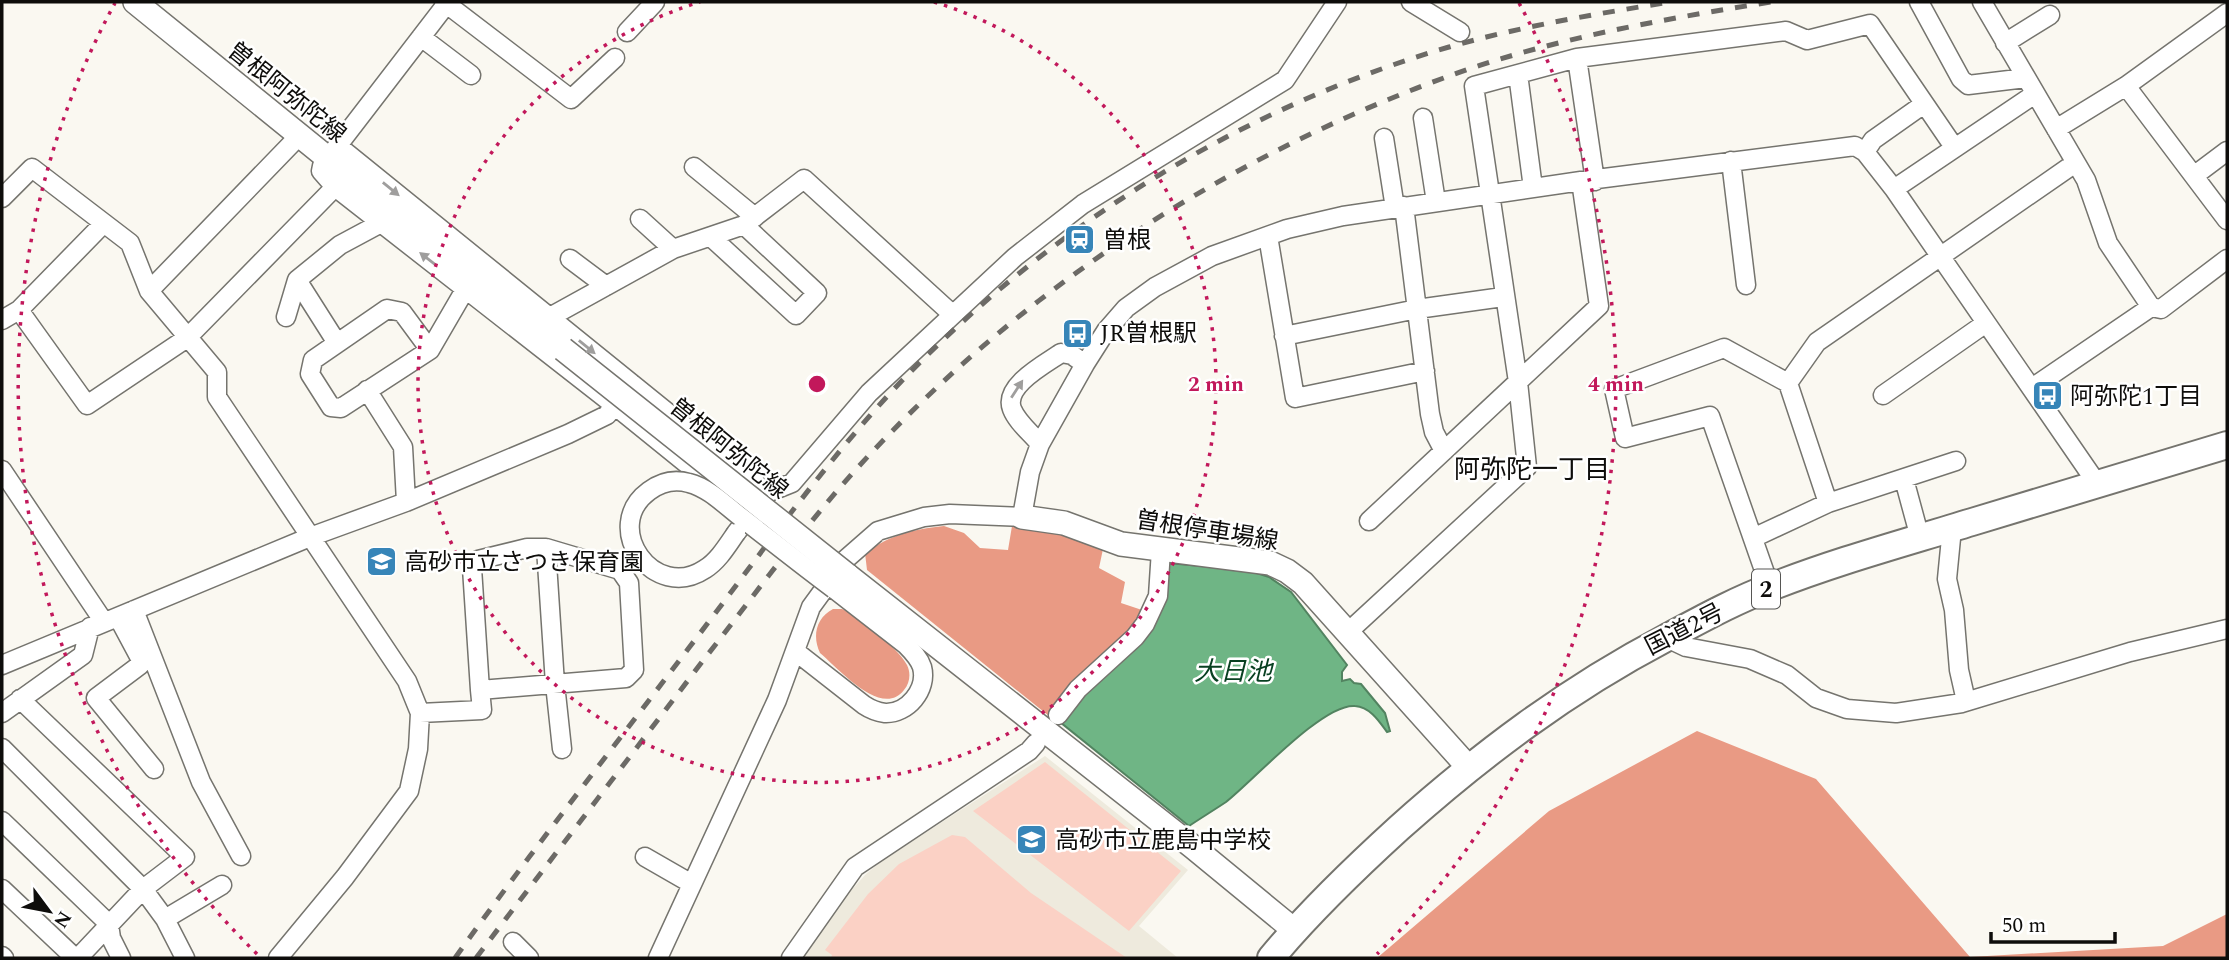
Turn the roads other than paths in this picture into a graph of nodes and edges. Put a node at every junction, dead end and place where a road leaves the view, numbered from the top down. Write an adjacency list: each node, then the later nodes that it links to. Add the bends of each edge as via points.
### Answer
1 (135, 2): 24 (main road, 曽根阿弥陀線)
2 (446, 2): 12 (street); 14 (street, via 571,99)
3 (655, 2): 10 (street)
4 (1337, 2): 62 (street, via 1285,80 1083,204)
5 (1411, 2): 11 (street)
6 (1919, 2): 18 (street, via 1968,85)
7 (1982, 2): 13 (street)
8 (2227, 13): 19 (street)
9 (2050, 15): 13 (street)
10 (627, 32)
11 (1460, 32)
12 (421, 37): 17 (street); 28 (street)
13 (2005, 43): 18 (street)
14 (614, 57)
15 (1577, 58): 16 (street); 21 (street, via 1786,31 1807,40 1870,24); 34 (street)
16 (1518, 74): 36 (street); 38 (street, via 1474,86)
17 (471, 75)
18 (2025, 78): 20 (street)
19 (2126, 86): 23 (street); 33 (street)
20 (2035, 94): 23 (street); 26 (street)
21 (1924, 104): 26 (street); 29 (street, via 1873,140)
22 (1423, 118): 40 (street)
23 (2056, 129): 59 (street, via 2086,180 2108,243)
24 (299, 136): 28 (main road, 曽根阿弥陀線); 57 (street)
25 (1384, 138): 41 (street)
26 (1954, 147): 37 (street)
27 (2227, 151): 33 (street)
28 (332, 152): 35 (street, via 321,171); 64 (street, one-way to 64); 99 (main road, 曽根阿弥陀線, bridge)
29 (1865, 152): 30 (street, via 1855,146); 37 (street)
30 (1731, 161): 34 (street); 54 (street, via 1751,255)
31 (694, 167): 44 (street)
32 (2068, 168): 50 (street)
33 (2195, 175): 43 (street)
34 (1588, 181): 36 (street); 73 (street, via 1599,306)
35 (335, 187): 46 (street); 68 (street)
36 (1533, 188): 38 (street)
37 (1894, 190): 50 (street)
38 (1490, 196): 40 (street); 58 (street)
39 (2, 198): 45 (street, via 32,168)
40 (1436, 202): 41 (street)
41 (1399, 207): 47 (street, via 1313,222); 60 (street)
42 (640, 219): 49 (street)
43 (2227, 220)
44 (750, 221): 48 (street); 48 (street, via 817,293 796,315); 62 (street, via 804,179)
45 (104, 222): 57 (street, via 130,243); 61 (street)
46 (381, 223): 53 (street, via 340,245); 56 (street, one-way to 46)
47 (1268, 236): 67 (street); 71 (street, via 1212,257 1155,287 1126,308)
48 (711, 237): 49 (street)
49 (673, 249): 55 (street)
50 (1940, 256): 66 (street); 75 (street, via 1817,342)
51 (570, 259): 55 (street)
52 (2227, 259): 59 (street, via 2161,309)
53 (297, 280): 63 (street); 69 (street)
54 (1746, 285)
55 (606, 286): 64 (street)
56 (466, 288): 70 (street); 79 (street)
57 (149, 291): 68 (street)
58 (1503, 297): 60 (street); 73 (street)
59 (2151, 307): 76 (street)
60 (1417, 309): 67 (street); 72 (street)
61 (19, 310): 65 (street); 68 (street, via 87,405)
62 (952, 314): 86 (street, via 869,393 792,483)
63 (286, 317)
64 (550, 317): 74 (street, one-way to 74)
65 (2, 320)
66 (1986, 323): 76 (street); 78 (street)
67 (1284, 336): 72 (street, via 1295,398)
68 (187, 338): 93 (street, via 218,372 217,397)
69 (337, 343): 70 (street, via 387,310 401,312); 77 (street, via 313,360 310,374 331,407 341,408)
70 (430, 350): 77 (street)
71 (1085, 364): 80 (street); 80 (street, one-way to 71, via 1010,406 1011,394 1023,379 1061,353)
72 (1425, 371): 82 (street, via 1434,432)
73 (1518, 382): 82 (street); 102 (street, via 1527,467)
74 (631, 383): 79 (street); 86 (street)
75 (1788, 383): 88 (street); 94 (street, via 1724,348 1614,388 1625,438 1710,416)
76 (2032, 388): 85 (street)
77 (367, 390): 87 (street, via 403,447)
78 (1883, 395)
79 (614, 405): 87 (street, via 607,415 568,434); 89 (street)
80 (1040, 444): 90 (street)
81 (2227, 444): 85 (highway, 国道2号 / 2)
82 (1444, 451): 91 (street)
83 (2, 470): 100 (street)
84 (1904, 479): 88 (street); 88 (street, via 1917,474 1956,461); 95 (street)
85 (2098, 485): 92 (highway, 国道2号 / 2)
86 (767, 493): 89 (street)
87 (406, 502): 93 (street)
88 (1828, 503): 94 (street)
89 (750, 515): 99 (street, bridge, via 736,533 721,554 705,569 686,577 663,575 644,564 632,542 631,518 636,505 652,489 669,481 691,483 715,497)
90 (1021, 517): 97 (main road, 曽根停車場線, via 1064,523 1121,544); 104 (street, via 950,514 878,531 846,559 821,592)
91 (1369, 521)
92 (1952, 528): 95 (highway, 国道2号 / 2); 109 (street, via 1947,579)
93 (310, 537): 100 (street); 111 (street, via 407,681)
94 (1753, 538): 98 (street)
95 (1920, 538): 103 (highway, 国道2号 / 2, via 1769,587)
96 (546, 548): 106 (street); 106 (street, via 620,570 629,583 634,670 626,678); 107 (street, via 478,560 472,568)
97 (1161, 550): 102 (main road, 曽根停車場線, via 1270,563 1287,570); 112 (street, via 1158,596 1145,624 1078,689)
98 (1766, 576)
99 (841, 582): 104 (street, via 915,655 923,676 917,696 901,710 874,711); 127 (main road, 曽根阿弥陀線, via 1193,847)
100 (111, 619): 105 (street); 108 (street, via 83,654); 117 (street, via 141,660 96,698); 119 (street)
101 (2227, 629): 109 (street, via 2130,652)
102 (1347, 633): 116 (main road, 曽根停車場線)
103 (1667, 638): 109 (street, via 1686,647 1750,659 1787,675 1816,698 1847,709 1896,713); 116 (highway, 国道2号 / 2, via 1598,676)
104 (795, 651): 121 (street, via 778,700)
105 (2, 665)
106 (555, 684): 107 (street); 115 (street)
107 (480, 690): 111 (street, via 482,710)
108 (20, 699): 110 (street); 124 (street, via 185,857)
109 (1966, 701)
110 (2, 713)
111 (420, 713): 132 (street, via 409,791)
112 (1058, 715)
113 (1036, 743): 135 (street, via 855,867)
114 (2, 748): 124 (street)
115 (562, 749)
116 (1469, 768): 127 (highway, 国道2号 / 2, via 1353,870)
117 (154, 769)
118 (2, 821): 126 (street)
119 (241, 856)
120 (645, 857): 121 (street)
121 (692, 884): 134 (street)
122 (222, 885): 125 (street)
123 (2, 889): 129 (street)
124 (143, 889): 125 (street); 126 (street)
125 (165, 919): 131 (street)
126 (109, 924): 129 (street); 130 (street)
127 (1294, 930): 136 (highway, 国道2号 / 2)
128 (513, 942): 133 (street)
129 (76, 958)
130 (121, 958)
131 (185, 958)
132 (278, 958)
133 (529, 958)
134 (658, 958)
135 (791, 958)
136 (1271, 958)

